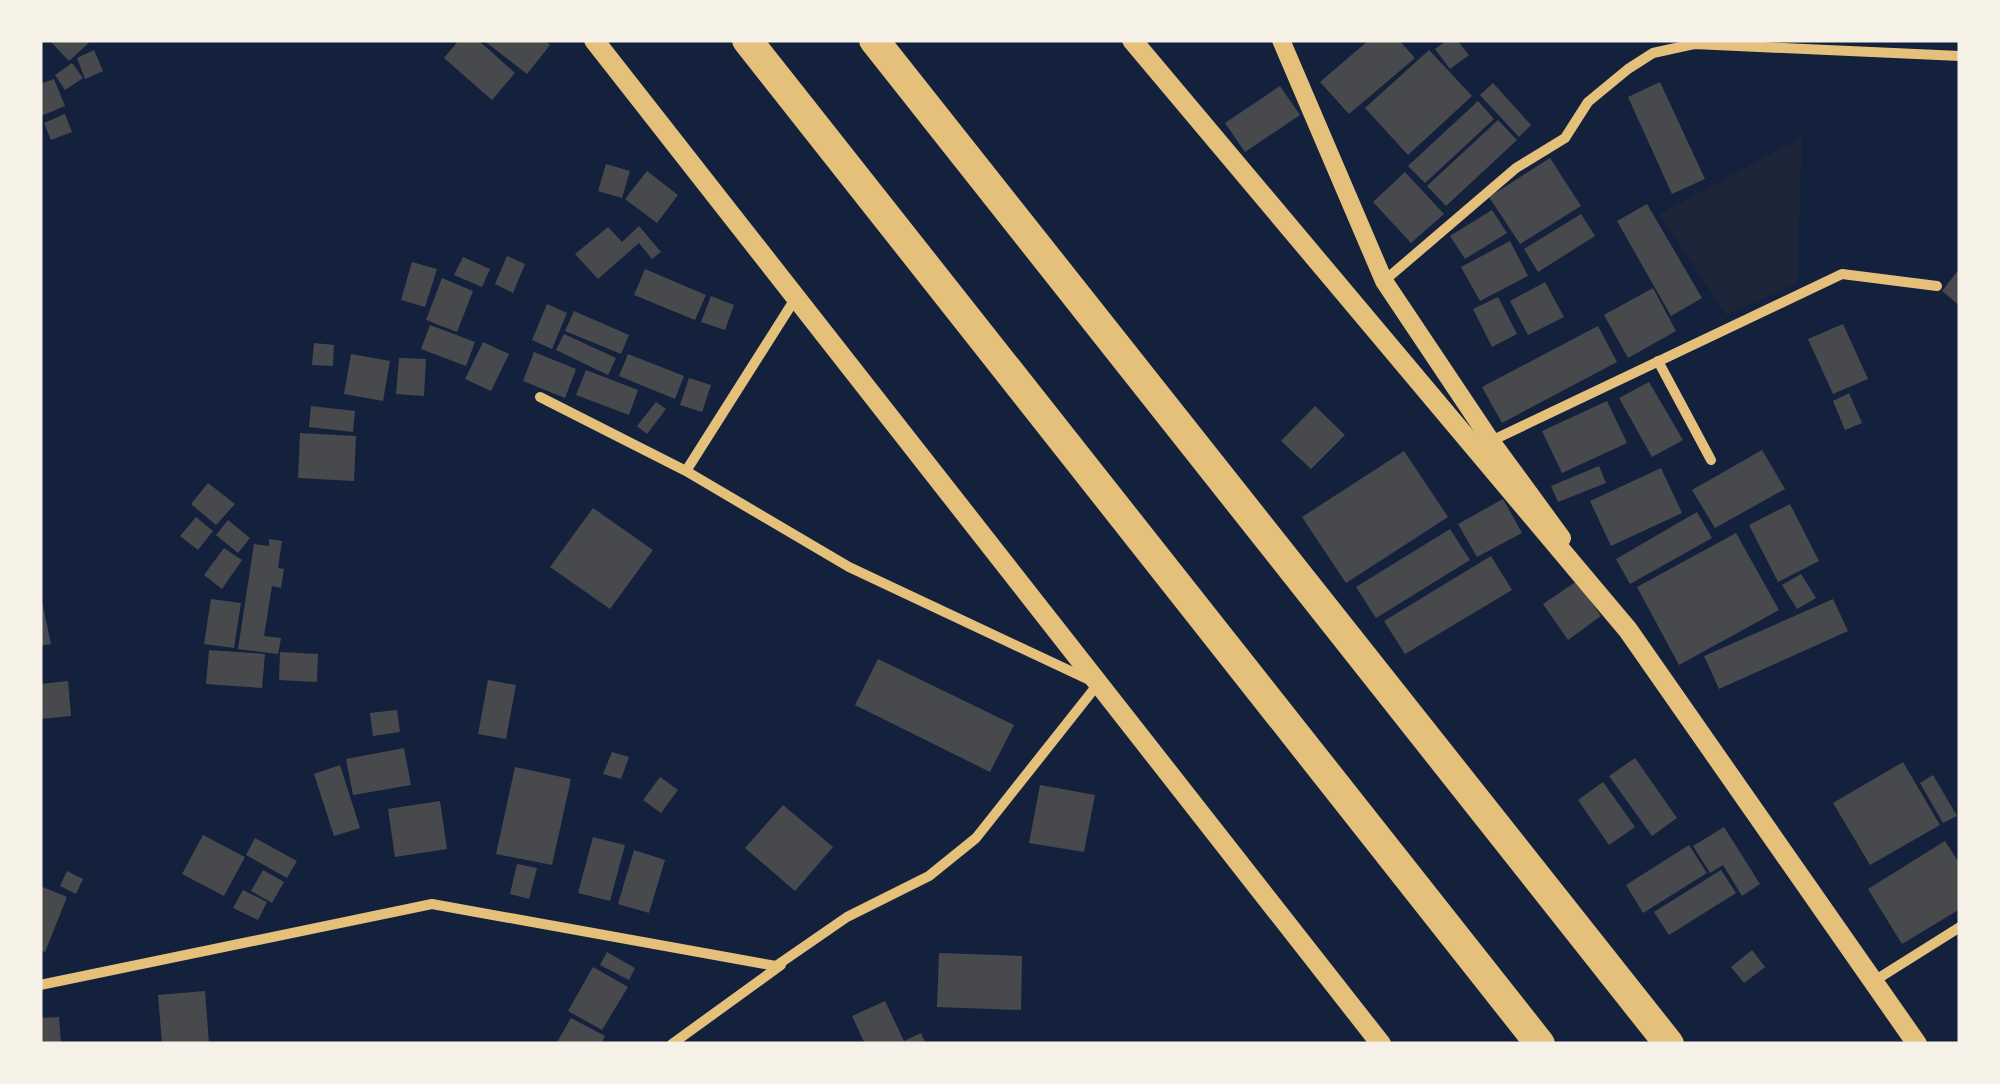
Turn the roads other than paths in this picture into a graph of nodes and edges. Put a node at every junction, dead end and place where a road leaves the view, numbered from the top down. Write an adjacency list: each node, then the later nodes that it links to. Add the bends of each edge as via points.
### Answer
1 (594, 40): 9 (main road)
2 (746, 40): 23 (highway)
3 (874, 40): 24 (highway)
4 (1132, 40): 15 (main road)
5 (1281, 40): 7 (street)
6 (1960, 56): 7 (street, via 1694,44 1652,52 1588,102 1565,138 1516,168)
7 (1384, 281): 12 (street)
8 (1937, 286): 10 (street, via 1842,274)
9 (796, 298): 14 (street); 16 (main road)
10 (1658, 361): 12 (street); 13 (street)
11 (540, 397): 14 (street)
12 (1491, 440): 15 (street)
13 (1711, 460)
14 (686, 472): 16 (street, via 850,567)
15 (1628, 630): 19 (main road)
16 (1098, 684): 17 (street, via 976,838 929,876); 22 (main road)
17 (847, 917): 20 (street, via 776,966 432,904); 21 (street)
18 (1960, 927): 19 (street)
19 (1874, 981): 25 (main road)
20 (40, 984)
21 (672, 1044)
22 (1381, 1044)
23 (1540, 1044)
24 (1669, 1044)
25 (1917, 1044)

